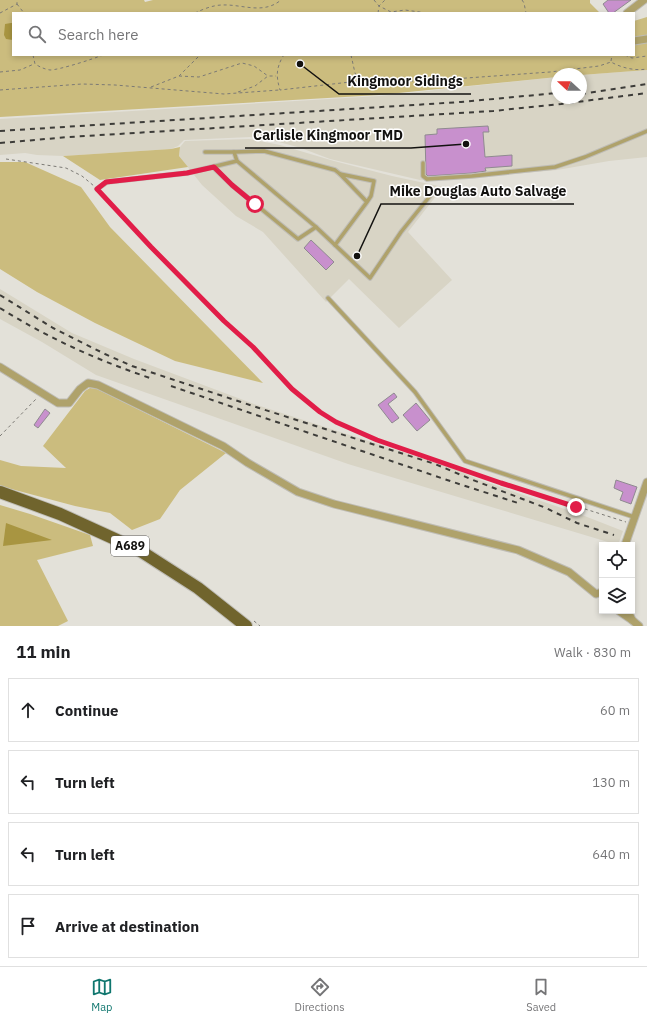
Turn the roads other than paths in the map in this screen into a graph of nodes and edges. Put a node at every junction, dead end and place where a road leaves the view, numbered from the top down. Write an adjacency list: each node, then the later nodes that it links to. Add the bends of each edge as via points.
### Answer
1 (644, 0): 2 (street)
2 (627, 12)
3 (647, 39): 4 (street)
4 (635, 41)
5 (647, 131): 9 (lane, via 555,167 427,179 423,176)
6 (205, 152): 7 (lane)
7 (234, 152): 8 (lane); 11 (lane, via 264,151 335,170)
8 (237, 161): 10 (lane); 15 (lane)
9 (422, 163)
10 (214, 167): 12 (lane, via 187,173 106,182); 15 (lane, via 298,239)
11 (340, 174): 14 (lane); 14 (lane, via 374,181)
12 (97, 189)
13 (434, 192): 16 (lane, via 401,232 370,278)
14 (367, 202): 16 (lane)
15 (316, 227): 16 (lane)
16 (335, 245)
17 (328, 298): 21 (lane, via 415,392 465,461)
18 (0, 367): 23 (street, via 58,403 69,403 88,383 98,385 223,446 298,492 334,504 518,550 569,572)
19 (647, 482): 21 (street)
20 (0, 492): 27 (highway, A689, via 60,514 139,550 198,588)
21 (633, 521): 22 (street)
22 (626, 542)
23 (599, 593)
24 (623, 614): 26 (street)
25 (629, 614): 26 (street)
26 (632, 620): 28 (street)
27 (246, 626)
28 (639, 626)

